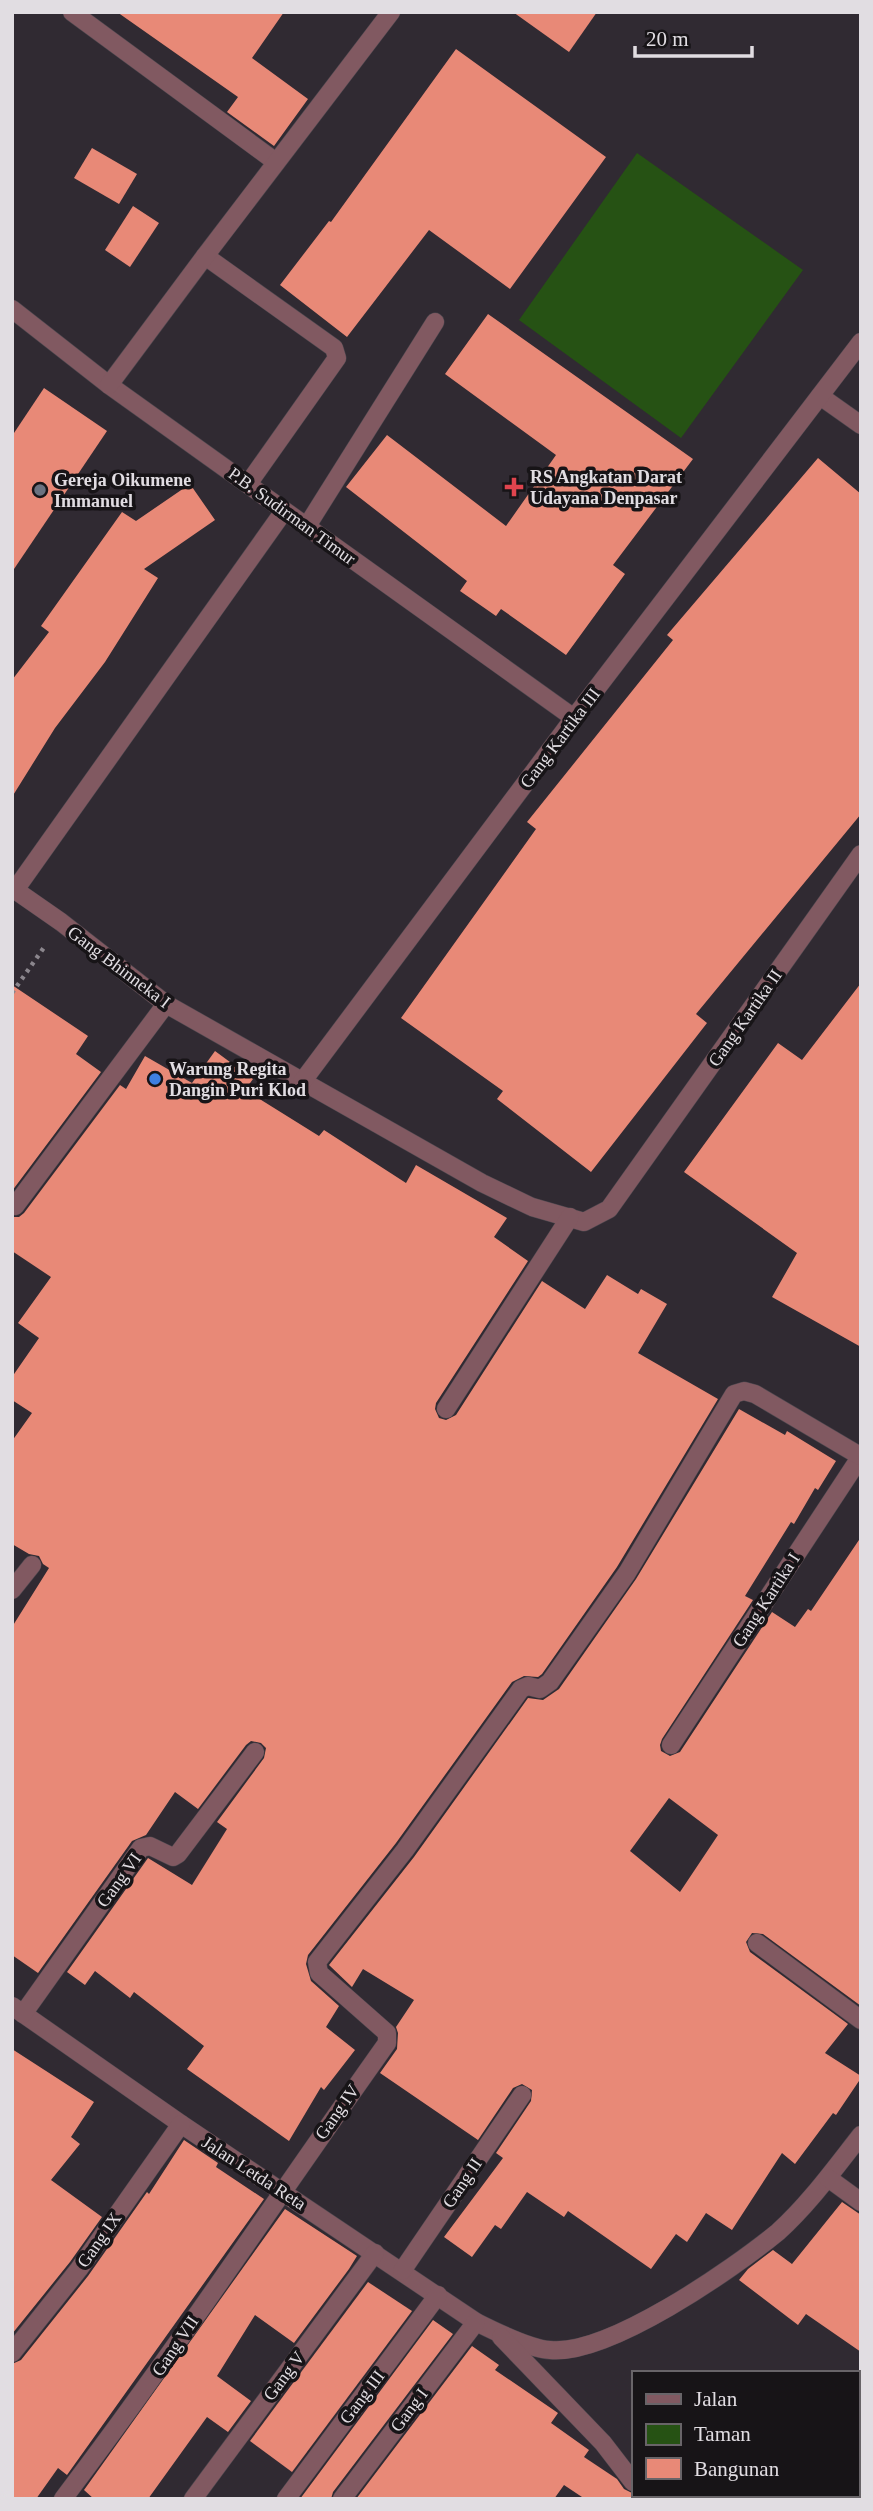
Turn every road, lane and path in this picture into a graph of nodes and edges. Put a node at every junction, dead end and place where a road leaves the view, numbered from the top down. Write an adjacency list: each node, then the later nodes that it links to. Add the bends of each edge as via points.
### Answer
1 (72, 12): 3 (street)
2 (391, 12): 3 (street)
3 (276, 162): 4 (street)
4 (205, 256): 8 (street); 11 (street, via 334,348 337,358)
5 (12, 309): 8 (street, P.B. Sudirman Timur)
6 (435, 322): 13 (street)
7 (861, 342): 9 (street, Gang Kartika III)
8 (109, 385): 11 (street, P.B. Sudirman Timur)
9 (820, 396): 10 (street); 14 (street, Gang Kartika III)
10 (861, 425)
11 (248, 484): 12 (street, P.B. Sudirman Timur)
12 (284, 511): 13 (street, P.B. Sudirman Timur); 16 (street, Gang Bhinneka I)
13 (307, 526): 14 (street, P.B. Sudirman Timur)
14 (574, 718): 20 (street, Gang Kartika III)
15 (861, 854): 21 (street, Gang Kartika II)
16 (14, 889): 17 (street, Gang Bhinneka I)
17 (61, 922): 18 (path); 19 (street, Gang Bhinneka I)
18 (12, 993)
19 (166, 1004): 20 (street, Gang Bhinneka I); 22 (street)
20 (302, 1082): 23 (street, Gang Bhinneka I, via 482,1183 532,1207)
21 (629, 1182): 23 (street, Gang Bhinneka I, via 609,1209 584,1222)
22 (15, 1206)
23 (570, 1217): 24 (street)
24 (446, 1409)
25 (861, 1456): 28 (street, Gang Kartika I); 37 (street, Gang IV, via 755,1394 734,1394 627,1573 550,1682 540,1689 521,1689 317,1962 319,1973 387,2032 387,2043)
26 (32, 1565): 27 (street)
27 (12, 1590)
28 (671, 1745)
29 (255, 1752): 31 (street, Gang VI, via 178,1854 173,1857 150,1846 141,1848)
30 (757, 1943): 32 (street)
31 (18, 2010): 34 (street, Jalan Letda Reta)
32 (861, 2020)
33 (522, 2095): 40 (street, Gang II)
34 (181, 2124): 37 (street, Jalan Letda Reta); 44 (street, Gang IX, via 79,2269)
35 (861, 2135): 36 (street)
36 (828, 2178): 38 (street); 43 (street, via 778,2231 683,2299 641,2322 592,2345 550,2350)
37 (281, 2191): 39 (street, Jalan Letda Reta); 46 (street, Gang VII, via 136,2402)
38 (861, 2202)
39 (375, 2253): 40 (street, Jalan Letda Reta); 47 (street, Gang V)
40 (402, 2271): 41 (street, Jalan Letda Reta)
41 (438, 2295): 42 (street, Jalan Letda Reta); 48 (street, Gang III)
42 (476, 2322): 43 (street, Jalan Letda Reta); 49 (street, Gang I)
43 (499, 2334): 45 (street, via 603,2443)
44 (12, 2353)
45 (632, 2481)
46 (63, 2499)
47 (193, 2499)
48 (286, 2499)
49 (342, 2499)

